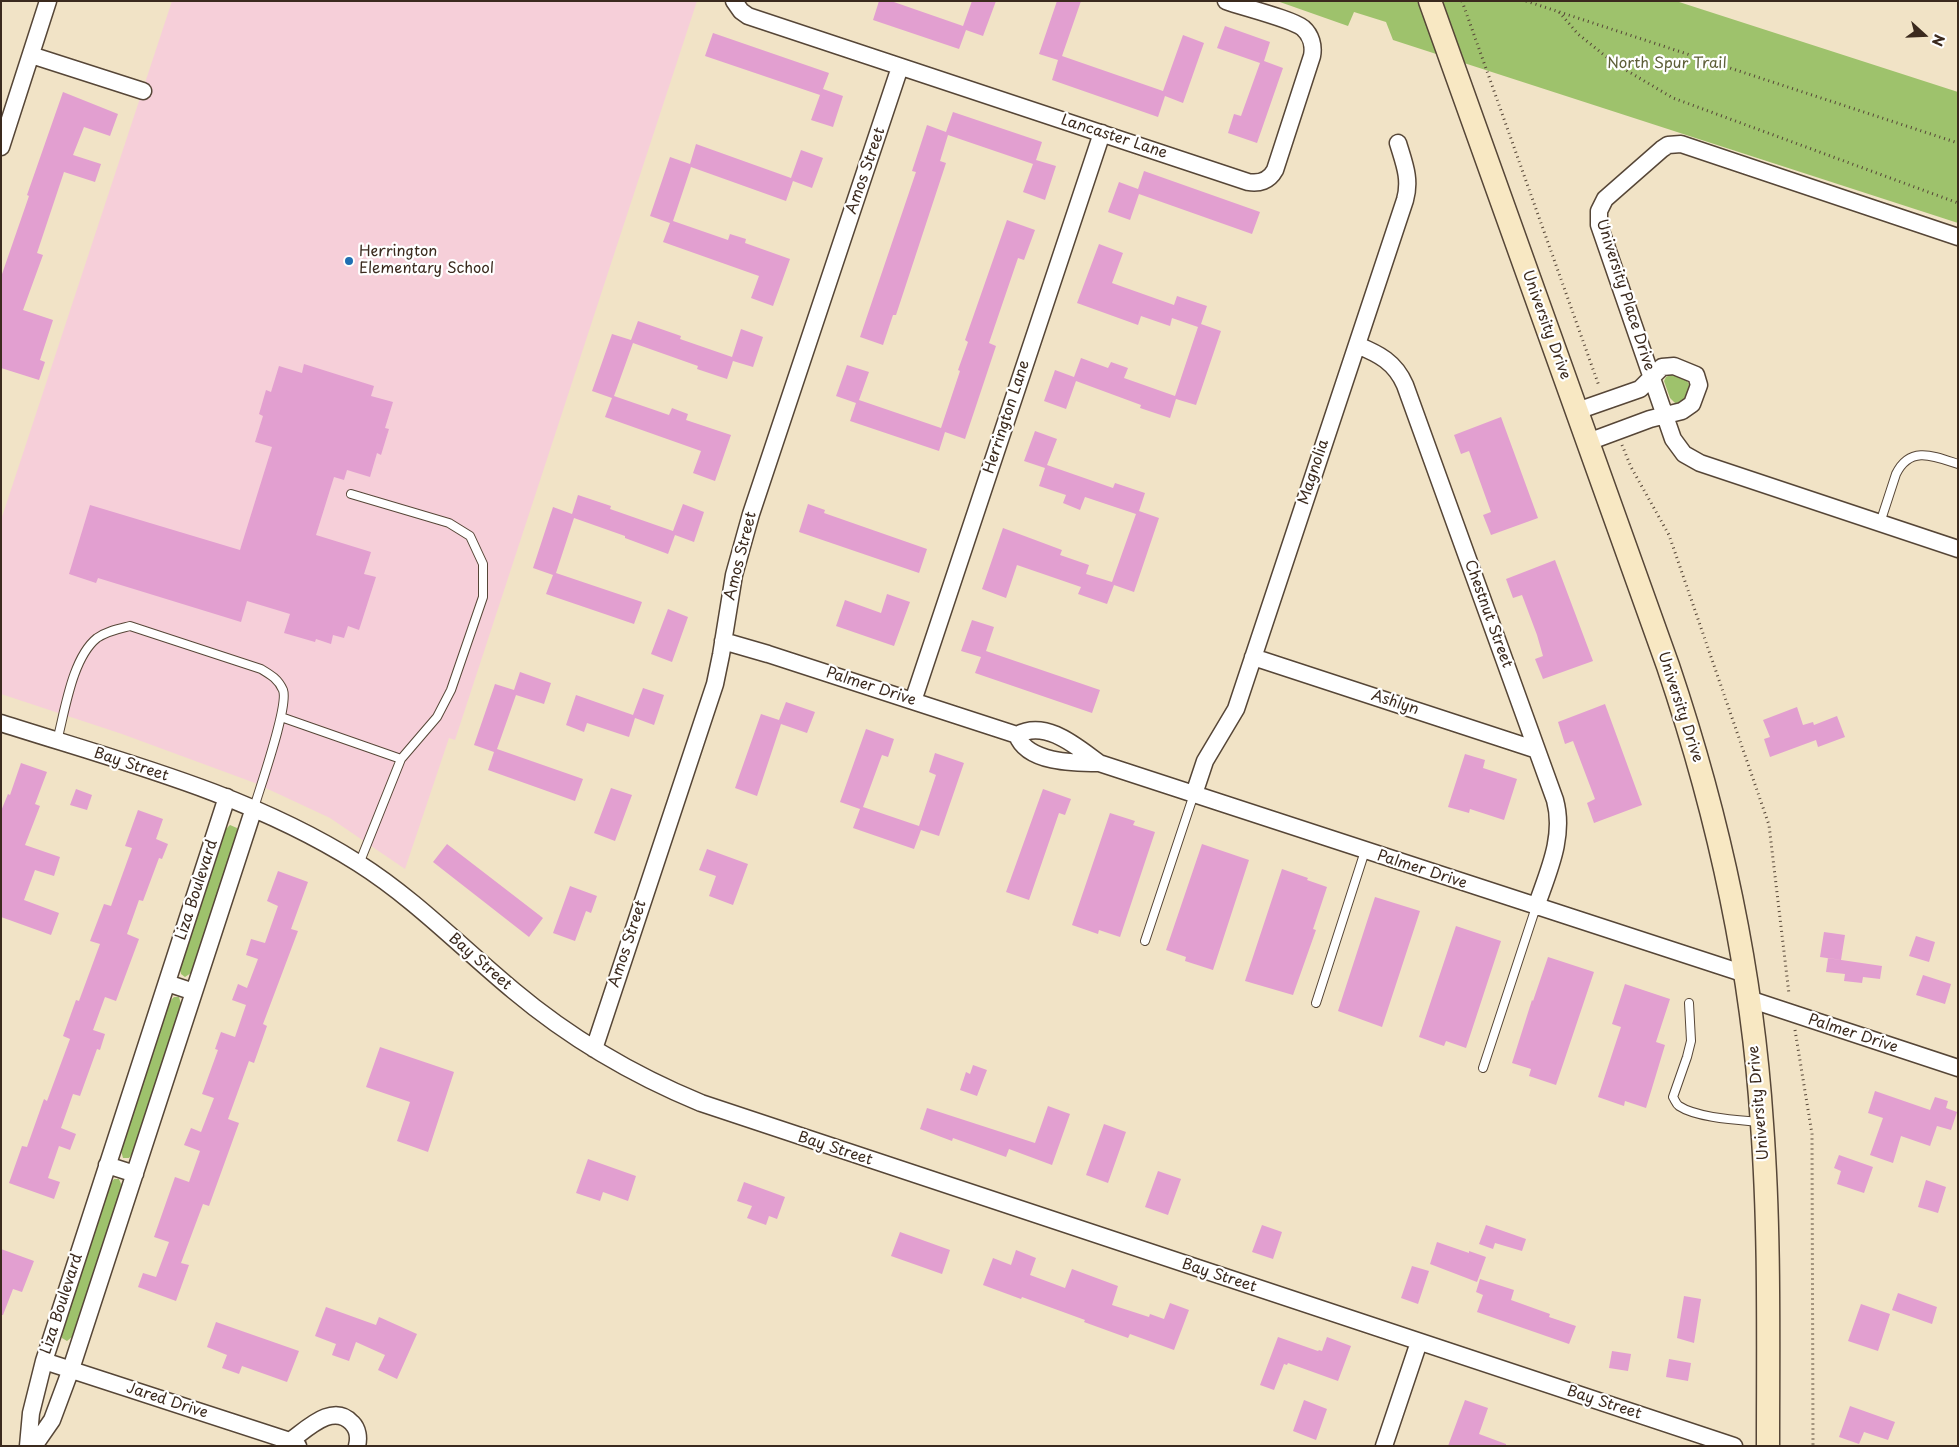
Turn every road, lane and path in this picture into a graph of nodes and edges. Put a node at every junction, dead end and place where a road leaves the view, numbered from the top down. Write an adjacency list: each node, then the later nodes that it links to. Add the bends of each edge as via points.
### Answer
1 (48, 1): 9 (street)
2 (734, 1): 10 (street, Lancaster Lane, via 748,16)
3 (1226, 1): 12 (street, Lancaster Lane, via 1299,26 1312,42 1312,56 1270,177 1251,183)
4 (1462, 1): 8 (path)
5 (1526, 1): 7 (path)
6 (1433, 10): 20 (main road, University Drive)
7 (1558, 12): 14 (path); 16 (path, via 1578,34 1614,63 1673,98)
8 (1477, 43)
9 (31, 55): 11 (street); 15 (street)
10 (900, 67): 12 (street, Lancaster Lane); 27 (street, Amos Street, via 751,514 734,575)
11 (143, 91)
12 (1102, 133): 29 (street, Herrington Lane)
13 (1398, 143): 18 (street, Magnolia, via 1408,175 1407,192)
14 (1958, 143)
15 (1, 147)
16 (1958, 203)
17 (1958, 237): 19 (street, University Place Drive, via 1688,146 1668,146 1605,199 1598,214 1599,225)
18 (1357, 345): 28 (street, Magnolia); 34 (street, Chestnut Street, via 1391,363 1405,385)
19 (1652, 376): 20 (street, via 1640,389); 21 (street, University Place Drive); 21 (street, via 1662,367 1669,366 1693,373 1699,381 1692,404 1682,411)
20 (1577, 411): 22 (main road, University Drive)
21 (1665, 415): 22 (street); 25 (street, University Place Drive, via 1675,443 1691,459)
22 (1588, 442): 44 (main road, University Drive, via 1695,749 1724,861)
23 (1958, 464): 25 (lane, via 1927,455 1907,460 1896,474)
24 (352, 494): 35 (lane, via 449,523 470,536 483,564 483,597 451,690 437,717)
25 (1880, 523): 26 (street, University Place Drive)
26 (1958, 548)
27 (723, 641): 29 (street, Palmer Drive); 50 (street, Amos Street, via 714,684)
28 (1253, 656): 34 (street, Ashlyn); 37 (street, Magnolia, via 1234,714 1205,761)
29 (913, 701): 32 (street, Palmer Drive)
30 (281, 717): 33 (lane, via 284,692 276,678 261,669 130,626 114,629 96,639 82,657); 35 (lane); 39 (lane)
31 (1, 723): 33 (street, Bay Street)
32 (1018, 735): 36 (street, Palmer Drive, via 1026,748 1039,755 1063,762); 36 (street, Palmer Drive, via 1033,729 1053,734)
33 (57, 741): 38 (street, Bay Street)
34 (1537, 750): 42 (street, Chestnut Street, via 1555,800 1559,822 1557,844)
35 (401, 759): 41 (lane)
36 (1099, 763): 37 (street, Palmer Drive)
37 (1194, 794): 40 (street, Palmer Drive); 43 (lane)
38 (227, 797): 39 (street, Bay Street); 45 (street, Liza Boulevard)
39 (254, 808): 41 (street, Bay Street, via 310,834); 46 (street, Liza Boulevard)
40 (1365, 851): 42 (street, Palmer Drive); 48 (lane)
41 (359, 864): 50 (street, Bay Street, via 410,900 536,1008)
42 (1536, 907): 44 (street, Palmer Drive); 51 (lane)
43 (1145, 940)
44 (1745, 974): 47 (main road, University Drive)
45 (167, 983): 46 (street); 54 (street, Liza Boulevard)
46 (194, 992): 55 (street, Liza Boulevard)
47 (1749, 999): 52 (street, Palmer Drive); 53 (main road, University Drive)
48 (1316, 1002)
49 (1689, 1004): 53 (lane, via 1691,1041 1673,1097 1677,1105 1715,1117)
50 (594, 1049): 56 (street, Bay Street, via 659,1085 724,1112)
51 (1484, 1068)
52 (1958, 1068)
53 (1762, 1123): 65 (main road, University Drive, via 1767,1217)
54 (107, 1165): 55 (street); 57 (street, Liza Boulevard)
55 (135, 1174): 58 (street, Liza Boulevard)
56 (1419, 1342): 63 (street); 64 (street, Bay Street)
57 (44, 1360): 58 (street, Jared Drive); 60 (street, Liza Boulevard, via 30,1413)
58 (71, 1369): 59 (street, Jared Drive); 61 (street, Liza Boulevard, via 52,1420)
59 (294, 1443): 62 (street, Jared Drive, via 323,1418 336,1415 347,1418 355,1426)
60 (28, 1446)
61 (34, 1446)
62 (357, 1446)
63 (1384, 1446)
64 (1734, 1446)
65 (1768, 1446)

